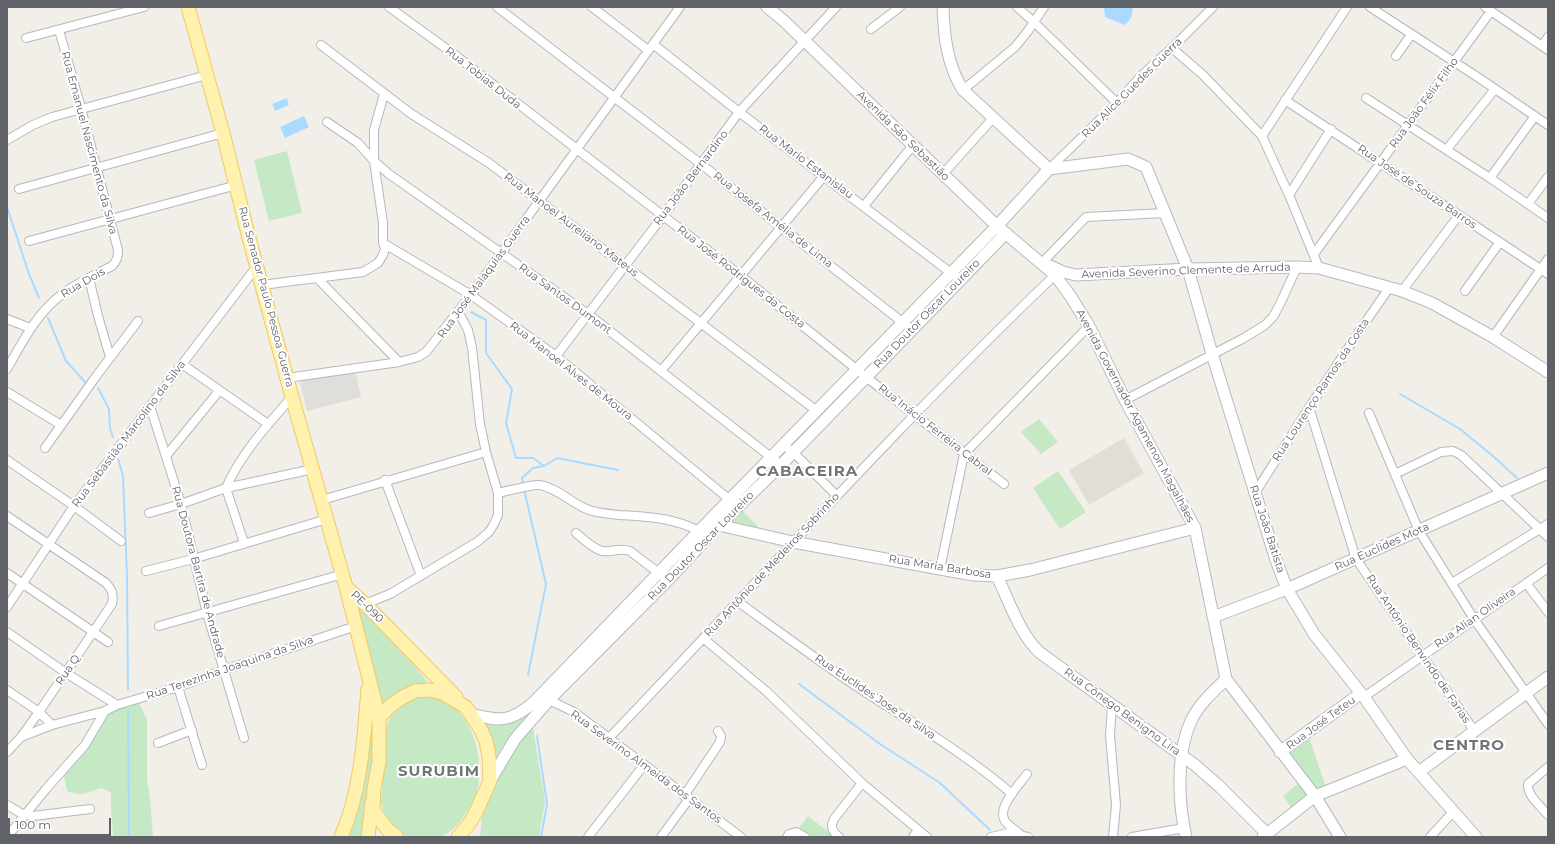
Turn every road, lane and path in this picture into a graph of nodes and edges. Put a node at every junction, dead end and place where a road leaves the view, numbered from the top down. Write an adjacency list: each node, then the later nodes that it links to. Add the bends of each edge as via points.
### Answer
1 (144, 7): 19 (street)
2 (188, 7): 30 (main road, Rua Senador Paulo Pessoa Guerra / PE-090)
3 (389, 7): 51 (street, Rua Tobias Duda)
4 (497, 7): 34 (street, Rua Josefa Amélia de Lima)
5 (592, 7): 25 (street, Rua Mario Estanislau)
6 (680, 7): 25 (street, Rua José Malaquias Guerra)
7 (767, 7): 23 (main road, Avenida São Sebastião)
8 (836, 7): 23 (street, Rua João Bernardino)
9 (900, 7): 18 (street)
10 (944, 7): 32 (main road, via 945,34 950,60 955,77)
11 (1017, 7): 17 (street)
12 (1044, 7): 17 (street)
13 (1213, 7): 26 (street, Rua Alice Guedes Guerra)
14 (1347, 7): 36 (street)
15 (1370, 7): 20 (street)
16 (1488, 9): 27 (street); 29 (street, Rua João Félix Filho)
17 (1034, 22): 32 (street, via 1014,47); 37 (street)
18 (871, 29)
19 (59, 30): 22 (street); 38 (street, Rua Emanuel Nascimento da Silva)
20 (1411, 35): 28 (street); 29 (street)
21 (1548, 37): 27 (street)
22 (26, 38)
23 (805, 41): 39 (street, Rua João Bernardino); 49 (main road, Avenida São Sebastião)
24 (321, 45): 33 (street, Rua Manoel Aureliano Mateus)
25 (651, 47): 34 (street, Rua José Malaquias Guerra); 39 (street, Rua Mario Estanislau)
26 (1172, 48): 37 (street, Rua Alice Guedes Guerra, via 1141,76); 47 (street, via 1203,75)
27 (1545, 48)
28 (1396, 56)
29 (1454, 62): 31 (street); 43 (street, Rua João Félix Filho)
30 (207, 75): 38 (street); 46 (main road, Rua Senador Paulo Pessoa Guerra / PE-090)
31 (1495, 89): 40 (street); 50 (street)
32 (963, 90): 41 (main road)
33 (384, 94): 52 (street, via 374,130); 64 (street, Rua Manoel Aureliano Mateus, via 489,163)
34 (614, 98): 51 (street, Rua José Malaquias Guerra); 54 (street, Rua Josefa Amélia de Lima)
35 (1366, 98): 43 (street)
36 (1286, 100): 45 (street, Rua José de Souza Barros); 47 (street)
37 (1117, 103): 56 (street, Rua Alice Guedes Guerra)
38 (81, 108): 48 (street, via 52,116); 55 (street, Rua Emanuel Nascimento da Silva)
39 (739, 112): 54 (street, Rua João Bernardino); 58 (street, Rua Mario Estanislau)
40 (1535, 116): 44 (street); 60 (street)
41 (994, 117): 56 (main road); 57 (street)
42 (327, 122): 52 (street, Rua Santos Dumont, via 358,143)
43 (1408, 124): 50 (street); 53 (street, Rua João Félix Filho)
44 (1548, 125)
45 (1331, 129): 53 (street, Rua José de Souza Barros); 63 (street)
46 (223, 133): 55 (street); 61 (main road, Rua Senador Paulo Pessoa Guerra / PE-090)
47 (1262, 136): 63 (street)
48 (7, 140)
49 (913, 145): 57 (main road, Avenida São Sebastião); 66 (street)
50 (1447, 149): 60 (street)
51 (576, 150): 64 (street, Rua José Malaquias Guerra); 69 (street, Rua José Rodrigues da Costa)
52 (374, 162): 77 (street, via 381,202); 78 (street, Rua Santos Dumont)
53 (1381, 162): 68 (street, Rua José de Souza Barros); 79 (street, Rua João Félix Filho)
54 (701, 164): 69 (street, Rua João Bernardino); 73 (street, Rua Josefa Amélia de Lima)
55 (96, 168): 62 (street); 71 (street, Rua Emanuel Nascimento da Silva)
56 (1049, 169): 67 (main road, Rua João Batista, via 1128,159 1146,167); 72 (main road, Rua Doutor Oscar Loureiro)
57 (943, 174): 72 (main road, Avenida São Sebastião)
58 (824, 176): 66 (street, Rua Mario Estanislau); 73 (street)
59 (1548, 177): 65 (street)
60 (1490, 178): 65 (street)
61 (237, 185): 71 (street); 84 (main road, Rua Senador Paulo Pessoa Guerra / PE-090)
62 (19, 189)
63 (1289, 195): 79 (street)
64 (539, 201): 78 (street, Rua José Malaquias Guerra); 83 (street, Rua Manoel Aureliano Mateus)
65 (1528, 204): 70 (street)
66 (864, 206): 89 (street, Rua Mario Estanislau)
67 (1165, 213): 82 (street, via 1086,217); 87 (main road, Rua João Batista)
68 (1459, 215): 76 (street, Rua José de Souza Barros); 98 (street)
69 (663, 216): 83 (street, Rua João Bernardino); 92 (street, Rua José Rodrigues da Costa)
70 (1548, 218)
71 (109, 220): 75 (street); 80 (street, Rua Emanuel Nascimento da Silva)
72 (997, 226): 74 (main road, Avenida São Sebastião); 89 (main road, Rua Doutor Oscar Loureiro)
73 (782, 227): 92 (street); 105 (street, Rua Josefa Amélia de Lima)
74 (1006, 233): 82 (main road, Avenida São Sebastião); 95 (main road, Rua Doutor Oscar Loureiro)
75 (29, 241)
76 (1500, 242): 88 (street, Rua José de Souza Barros); 99 (street)
77 (383, 243): 94 (street, via 385,248 378,263 363,272); 100 (street, Rua Manoel Alves de Moura)
78 (502, 253): 100 (street, Rua José Malaquias Guerra); 102 (street, Rua Santos Dumont)
79 (1314, 254): 86 (street)
80 (118, 256): 93 (street, Rua Dois, via 112,266)
81 (1548, 259): 88 (street)
82 (1042, 263): 87 (main road, Avenida Severino Clemente de Arruda, via 1076,275); 90 (main road, Avenida Governador Agamenon Magalhães)
83 (624, 265): 102 (street, Rua João Bernardino); 106 (street, Rua Manoel Aureliano Mateus)
84 (257, 266): 96 (main road, Rua Senador Paulo Pessoa Guerra / PE-090); 115 (street, Rua Sebastião Marcolino da Silva)
85 (1297, 267): 86 (main road, Avenida Severino Clemente de Arruda); 87 (main road, Avenida Severino Clemente de Arruda); 111 (street, via 1273,317 1244,338)
86 (1319, 268): 97 (main road, Avenida Severino Clemente de Arruda)
87 (1188, 269): 111 (main road, Rua João Batista)
88 (1540, 269): 91 (street, Rua José de Souza Barros); 110 (street)
89 (951, 273): 95 (street, Rua Mario Estanislau); 105 (main road, Rua Doutor Oscar Loureiro)
90 (1055, 274): 107 (main road, Avenida Governador Agamenon Magalhães); 130 (street, Rua Antônio de Medeiros Sobrinho)
91 (1548, 274)
92 (741, 276): 106 (street); 116 (street, Rua José Rodrigues da Costa)
93 (89, 278): 108 (street, Rua Dois, via 53,301); 113 (street)
94 (317, 278): 96 (street); 114 (street)
95 (960, 280): 109 (main road, Rua Doutor Oscar Loureiro)
96 (262, 285): 121 (main road, Rua Senador Paulo Pessoa Guerra / PE-090)
97 (1390, 287): 98 (main road, Avenida Severino Clemente de Arruda); 127 (street, Rua Lourenço Ramos da Costa)
98 (1402, 291): 110 (main road, Avenida Severino Clemente de Arruda, via 1432,303)
99 (1465, 291)
100 (471, 295): 101 (street, Rua José Malaquias Guerra); 112 (street, Rua Manoel Alves de Moura)
101 (458, 311): 114 (street, Rua José Malaquias Guerra, via 426,352); 135 (street, via 468,330 472,348 480,424)
102 (588, 314): 112 (street, Rua João Bernardino); 119 (street, Rua Santos Dumont)
103 (7, 319): 108 (street)
104 (138, 321): 113 (street)
105 (903, 322): 109 (street, Rua Josefa Amélia de Lima); 116 (main road, Rua Doutor Oscar Loureiro)
106 (701, 323): 119 (street); 128 (street, Rua Manoel Aureliano Mateus)
107 (1089, 326): 125 (main road, Avenida Governador Agamenon Magalhães); 137 (street)
108 (30, 328): 117 (street, Rua Dois)
109 (912, 330): 120 (main road, Rua Doutor Oscar Loureiro)
110 (1493, 337): 118 (main road, Avenida Severino Clemente de Arruda)
111 (1212, 354): 125 (street); 149 (main road, Rua João Batista)
112 (556, 356): 153 (street, Rua Manoel Alves de Moura)
113 (110, 358): 132 (street)
114 (399, 362): 121 (street, Rua José Malaquias Guerra)
115 (182, 364): 122 (street); 126 (street, Rua Sebastião Marcolino da Silva)
116 (857, 369): 120 (street, Rua José Rodrigues da Costa); 128 (main road, Rua Doutor Oscar Loureiro)
117 (7, 370)
118 (1547, 370)
119 (661, 371): 139 (street, Rua Santos Dumont)
120 (866, 377): 130 (street, Rua Inácio Ferreira Cabral); 136 (main road, Rua Doutor Oscar Loureiro)
121 (287, 378): 124 (main road, Rua Senador Paulo Pessoa Guerra / PE-090)
122 (219, 390): 131 (street); 138 (street)
123 (7, 392): 132 (street)
124 (292, 397): 131 (street); 142 (main road, Rua Senador Paulo Pessoa Guerra / PE-090)
125 (1125, 400): 161 (main road, Avenida Governador Agamenon Magalhães)
126 (150, 406): 138 (street, Rua Doutora Bartira de Andrade); 155 (street, Rua Sebastião Marcolino da Silva)
127 (1309, 407): 149 (street, Rua Lourenço Ramos da Costa); 172 (street, Rua Antônio Benvindo de Farias)
128 (817, 411): 133 (main road, Rua Doutor Oscar Loureiro)
129 (1369, 413): 144 (street)
130 (915, 414): 137 (street, Rua Inácio Ferreira Cabral); 151 (street, Rua Antônio de Medeiros Sobrinho)
131 (268, 424): 147 (street, via 233,473)
132 (61, 425): 134 (street)
133 (783, 445): 136 (street); 139 (main road, Rua Doutor Oscar Loureiro)
134 (45, 448)
135 (486, 452): 145 (street); 148 (street)
136 (793, 452): 141 (main road, Rua Doutor Oscar Loureiro); 151 (street)
137 (964, 454): 146 (street, Rua Inácio Ferreira Cabral); 174 (street)
138 (166, 456): 154 (street, Rua Doutora Bartira de Andrade)
139 (772, 457): 141 (street, Rua Santos Dumont); 153 (main road, Rua Doutor Oscar Loureiro)
140 (7, 460): 155 (street)
141 (781, 465): 159 (main road, Rua Doutor Oscar Loureiro)
142 (313, 469): 147 (street); 152 (main road, Rua Senador Paulo Pessoa Guerra / PE-090)
143 (1548, 473): 150 (main road, Rua Euclides Mota)
144 (1395, 474): 150 (street, via 1441,452 1453,451 1461,455); 164 (street)
145 (385, 480): 152 (street); 178 (street)
146 (1004, 484)
147 (226, 488): 154 (street); 169 (street)
148 (498, 493): 163 (street, via 539,485 556,491 591,511 664,519 679,522); 178 (street, via 498,515 489,532)
149 (1255, 493): 185 (main road, Rua João Batista)
150 (1502, 494): 162 (street); 164 (main road, Rua Euclides Mota)
151 (837, 496): 168 (street, Rua Antônio de Medeiros Sobrinho)
152 (322, 500): 158 (main road, Rua Senador Paulo Pessoa Guerra / PE-090)
153 (730, 500): 159 (main road, Rua Doutor Oscar Loureiro)
154 (180, 504): 156 (street); 171 (street, Rua Doutora Bartira de Andrade)
155 (74, 506): 167 (street); 170 (street, Rua Sebastião Marcolino da Silva)
156 (149, 513)
157 (7, 516): 170 (street)
158 (327, 519): 169 (street); 180 (main road, Rua Senador Paulo Pessoa Guerra / PE-090)
159 (713, 524): 163 (main road, Rua Doutor Oscar Loureiro); 168 (main road, Rua Maria Barbosa); 181 (main road, Rua Doutor Oscar Loureiro)
160 (1548, 524): 162 (street)
161 (1195, 528): 179 (main road, Rua Maria Barbosa); 191 (main road, Avenida Governador Agamenon Magalhães)
162 (1539, 529): 166 (street); 182 (street)
163 (699, 531): 177 (main road, Rua Doutor Oscar Loureiro)
164 (1419, 531): 172 (main road, Rua Euclides Mota); 182 (street)
165 (576, 533): 177 (street, via 603,551 623,548 630,551)
166 (1548, 538)
167 (121, 541)
168 (793, 542): 174 (main road, Rua Maria Barbosa); 186 (street, Rua Antônio de Medeiros Sobrinho)
169 (244, 543): 171 (street)
170 (48, 545): 184 (street, Rua Sebastião Marcolino da Silva); 196 (street, Rua Q, via 112,589 112,604)
171 (193, 559): 175 (street); 190 (street, Rua Doutora Bartira de Andrade)
172 (1356, 559): 185 (main road, Rua Euclides Mota); 199 (street, Rua Antônio Benvindo de Farias)
173 (1548, 568): 183 (street, Rua Alian Oliveira)
174 (940, 569): 179 (main road, Rua Maria Barbosa)
175 (146, 571)
176 (7, 573): 184 (street)
177 (658, 573): 181 (street); 212 (main road, Rua Doutor Oscar Loureiro, via 521,713 498,720)
178 (421, 576): 187 (street, via 390,594)
179 (997, 576): 211 (main road, Rua Cônego Benigno Lira, via 1022,630 1032,645)
180 (344, 580): 187 (main road, PE-090 / PE-090); 190 (street); 194 (main road, PE-090 / PE-090)
181 (668, 580): 209 (main road, Rua Doutor Oscar Loureiro)
182 (1452, 583): 192 (street)
183 (1526, 583): 189 (street); 192 (street, Rua Alian Oliveira)
184 (23, 584): 188 (street, Rua Sebastião Marcolino da Silva); 196 (street)
185 (1286, 589): 191 (main road, Rua Euclides Mota); 208 (main road, Rua João Batista, via 1314,634)
186 (737, 601): 197 (street, Rua Antônio de Medeiros Sobrinho); 237 (street, Rua Euclides Jose da Silva, via 857,686 989,774)
187 (365, 604): 212 (main road, PE-090 / PE-090)
188 (7, 607)
189 (1548, 612)
190 (207, 613): 193 (street); 200 (street, Rua Doutora Bartira de Andrade)
191 (1213, 617): 204 (main road, Avenida Governador Agamenon Magalhães)
192 (1474, 619): 199 (street, Rua Alian Oliveira); 207 (street)
193 (159, 626)
194 (356, 626): 200 (street, Rua Terezinha Joaquina da Silva); 202 (main road, PE-090 / PE-090)
195 (7, 632): 201 (street)
196 (94, 632): 198 (street); 201 (street, Rua Q)
197 (703, 638): 223 (street, Rua Antônio de Medeiros Sobrinho); 235 (street, via 766,691)
198 (108, 642)
199 (1423, 656): 208 (street, Rua Alian Oliveira); 220 (street, Rua Antônio Benvindo de Farias)
200 (224, 670): 205 (street, Rua Terezinha Joaquina da Silva); 222 (street, Rua Doutora Bartira de Andrade)
201 (66, 673): 210 (street); 214 (street, Rua Q)
202 (369, 677): 215 (main road, PE-090 / PE-090); 251 (main road, PE-090, via 362,752 350,817)
203 (1548, 677): 207 (main road)
204 (1226, 679): 226 (main road, Avenida Governador Agamenon Magalhães); 227 (main road, via 1202,704 1193,718)
205 (178, 687): 210 (street, Rua Terezinha Joaquina da Silva); 218 (street)
206 (7, 690): 214 (street)
207 (1525, 694): 216 (street); 220 (main road)
208 (1362, 695): 226 (main road, Rua José Teteu); 228 (main road, Rua João Batista)
209 (549, 700): 223 (street, Rua Severino Almeida dos Santos, via 574,712); 234 (main road, Rua Doutor Oscar Loureiro, via 515,739)
210 (118, 705): 213 (street, Rua Terezinha Joaquina da Silva)
211 (1112, 705): 227 (main road, Rua Cônego Benigno Lira); 264 (street, via 1110,735 1116,805)
212 (468, 710): 215 (main road, PE-090, via 438,691 415,691 401,698); 234 (main road, PE-090, via 486,741)
213 (105, 711): 217 (street, Rua Terezinha Joaquina da Silva); 243 (street, via 85,745)
214 (39, 712): 217 (street); 221 (street, Rua Q)
215 (379, 718): 236 (main road, PE-090, via 379,762)
216 (1548, 724)
217 (52, 725): 221 (street, Rua Terezinha Joaquina da Silva)
218 (192, 730): 224 (street); 229 (street)
219 (718, 731): 239 (street, via 721,736 720,742)
220 (1475, 732): 232 (main road)
221 (21, 737): 225 (street, Rua Q)
222 (244, 738)
223 (608, 738): 230 (street, Rua Severino Almeida dos Santos)
224 (158, 743)
225 (8, 751)
226 (1280, 752): 238 (main road, Avenida Governador Agamenon Magalhães)
227 (1183, 756): 246 (main road, via 1180,796); 249 (main road, Rua Cônego Benigno Lira, via 1219,786)
228 (1407, 759): 232 (main road, Rua João Batista); 238 (main road)
229 (202, 765)
230 (644, 765): 239 (street, Rua Severino Almeida dos Santos); 255 (street)
231 (1548, 767): 244 (street, via 1528,784 1530,794)
232 (1420, 772): 242 (main road, Rua João Batista)
233 (1028, 774): 237 (street)
234 (490, 781): 254 (main road, PE-090, via 475,814)
235 (862, 783): 245 (street); 259 (street, via 831,825)
236 (374, 788): 252 (main road, PE-090); 253 (main road, PE-090, via 373,810 388,830)
237 (1012, 794): 247 (street, via 1004,808 1003,816)
238 (1315, 796): 249 (main road); 266 (main road, Avenida Governador Agamenon Magalhães)
239 (686, 797): 256 (street); 257 (street, Rua Severino Almeida dos Santos)
240 (7, 806): 243 (street)
241 (90, 809): 243 (street)
242 (1454, 811): 267 (street); 268 (main road, Rua João Batista)
243 (24, 815): 250 (street)
244 (1548, 815)
245 (918, 830): 260 (street); 261 (street)
246 (1185, 833): 265 (street)
247 (1020, 834): 262 (street, via 1008,833); 263 (street)
248 (788, 836): 258 (street, via 796,832)
249 (1265, 836)
250 (7, 837)
251 (341, 837)
252 (368, 837)
253 (397, 837)
254 (458, 837)
255 (588, 837)
256 (661, 837)
257 (740, 837)
258 (805, 837)
259 (839, 837)
260 (913, 837)
261 (927, 837)
262 (992, 837)
263 (1028, 837)
264 (1112, 837)
265 (1132, 837)
266 (1340, 837)
267 (1430, 837)
268 (1476, 837)

